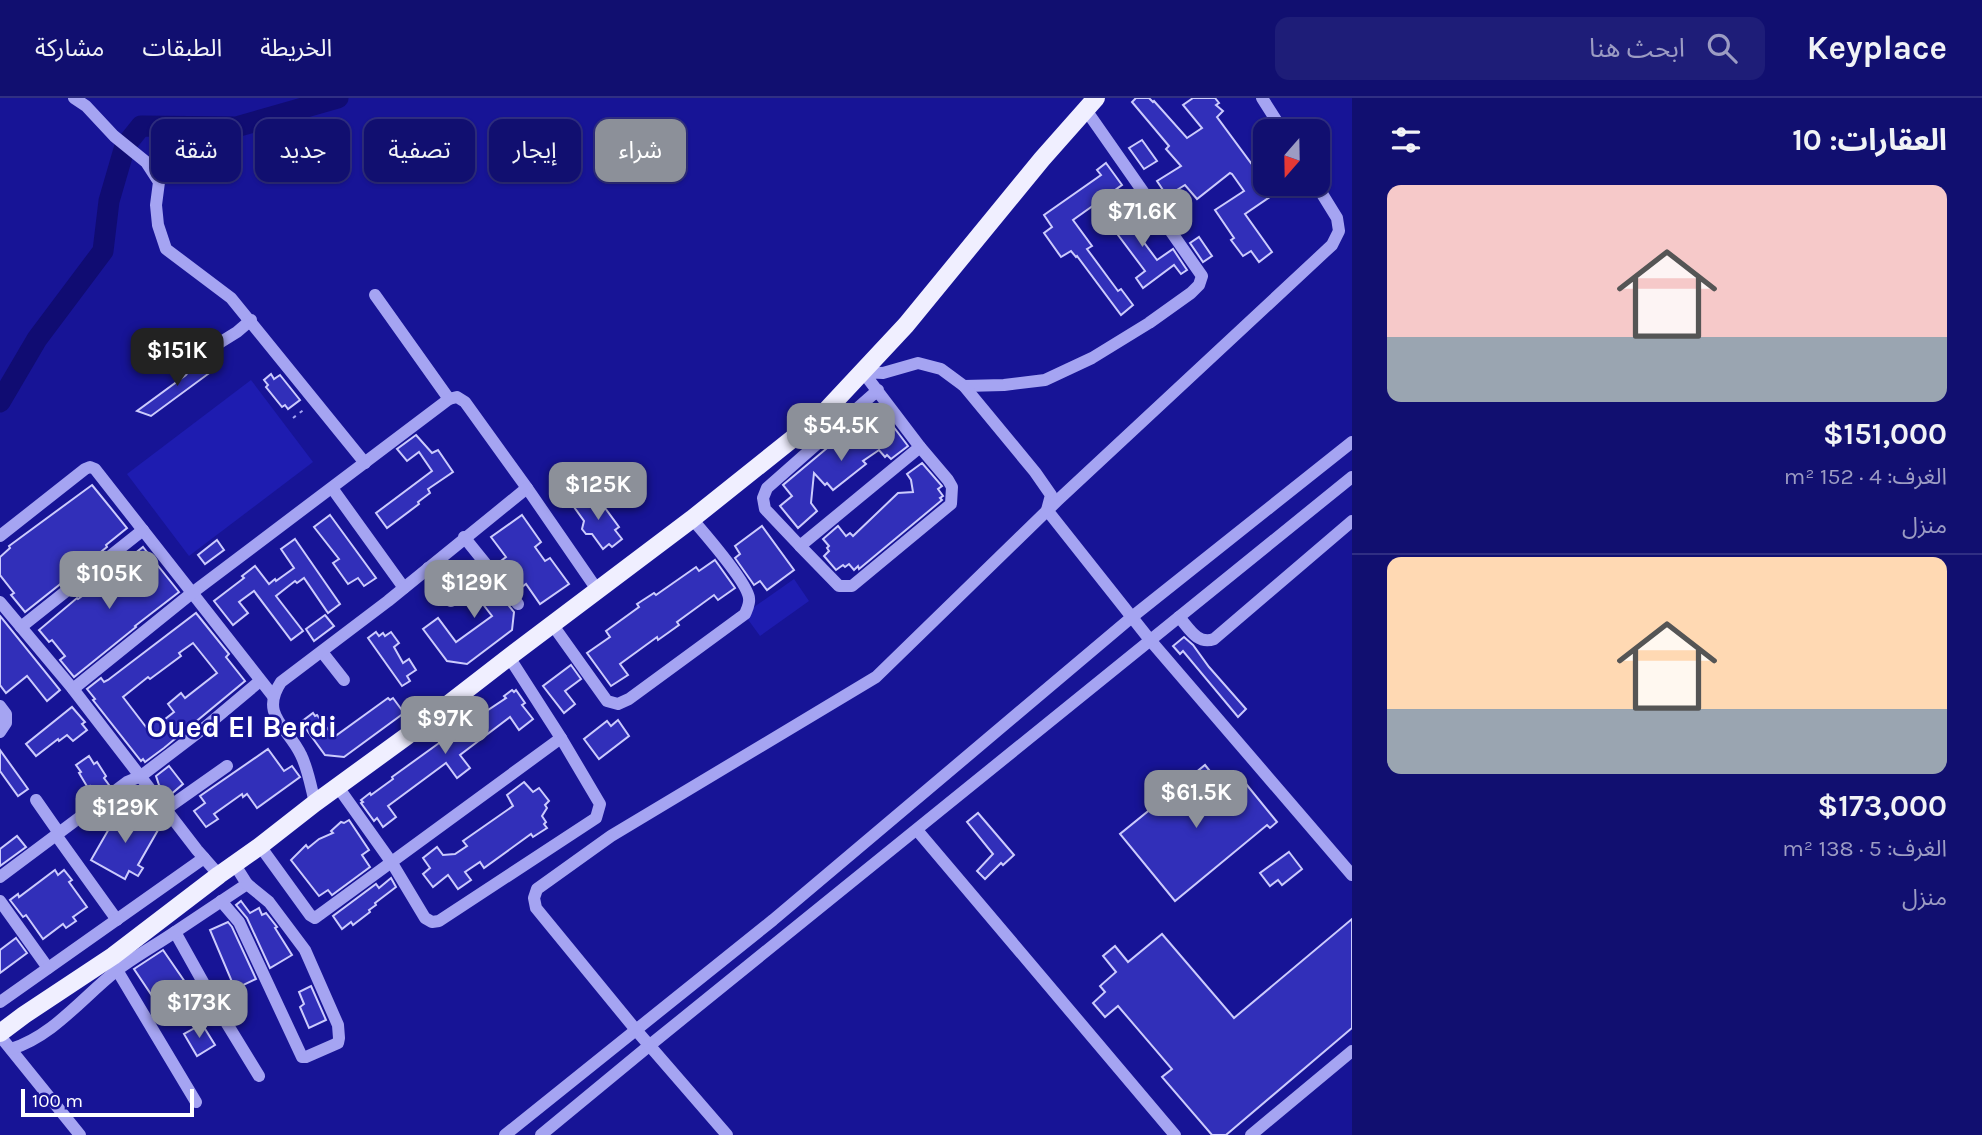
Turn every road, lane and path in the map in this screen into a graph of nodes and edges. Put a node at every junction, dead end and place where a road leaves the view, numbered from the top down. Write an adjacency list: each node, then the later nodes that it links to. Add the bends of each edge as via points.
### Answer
1 (74, 98): 7 (street, via 146,162 159,182 158,225 166,248 231,298)
2 (1262, 98): 4 (street)
3 (1091, 104): 9 (main road); 10 (street, via 1202,275 1199,285 1115,344 1045,380)
4 (1275, 119)
5 (1323, 196): 21 (street, via 1337,218 1339,231 1332,245)
6 (375, 295): 12 (street)
7 (251, 320): 8 (street); 13 (street)
8 (200, 355)
9 (863, 372): 10 (street, via 883,373 918,363 941,369); 11 (street); 22 (main road, via 821,416)
10 (964, 386): 21 (street, via 1051,495)
11 (878, 390): 16 (street); 27 (street, via 767,488 765,509)
12 (449, 399): 17 (street); 20 (street, via 465,402)
13 (315, 401): 14 (path); 17 (street)
14 (293, 418)
15 (1352, 442): 35 (street)
16 (920, 446): 27 (street); 27 (street, via 952,487 951,504 852,586 838,586)
17 (365, 463): 19 (street)
18 (1352, 477): 36 (street)
19 (332, 488): 29 (street); 31 (street)
20 (527, 488): 26 (street); 30 (street)
21 (1047, 510): 35 (street); 72 (street, via 876,677 611,836 537,888 536,908)
22 (692, 519): 30 (main road); 37 (street, via 749,595 745,614 618,704 607,701)
23 (1352, 521): 36 (street, via 1214,639 1199,639)
24 (143, 530): 25 (street, via 90,467); 31 (street); 38 (street)
25 (0, 536)
26 (464, 537): 28 (street); 33 (street)
27 (800, 546)
28 (428, 568): 29 (street); 32 (street)
29 (404, 588): 40 (street)
30 (598, 591): 37 (main road)
31 (192, 593): 43 (street); 44 (street)
32 (451, 601)
33 (517, 604)
34 (2, 607): 38 (street)
35 (1132, 617): 39 (street); 72 (street)
36 (1179, 617): 39 (street)
37 (552, 624): 41 (main road)
38 (21, 627): 44 (street)
39 (1150, 640): 55 (street); 62 (street)
40 (322, 652): 42 (street); 45 (street, via 281,682)
41 (509, 657): 48 (street); 51 (main road)
42 (344, 680)
43 (260, 681): 45 (street); 50 (street)
44 (73, 689): 50 (street)
45 (273, 696): 53 (street, via 275,714 300,752)
46 (0, 706): 47 (street, via 6,723)
47 (0, 732)
48 (562, 738): 59 (street); 59 (street, via 600,804 596,818 439,921 425,918)
49 (228, 766): 54 (street)
50 (141, 776): 54 (street); 56 (street)
51 (338, 787): 53 (main road); 59 (street)
52 (36, 800): 56 (street)
53 (315, 803): 57 (main road)
54 (166, 809): 58 (street)
55 (917, 830): 74 (street); 83 (street)
56 (58, 834): 63 (street); 67 (street)
57 (260, 846): 59 (street, via 312,918); 60 (main road)
58 (204, 858): 61 (street); 67 (street)
59 (392, 863)
60 (235, 864): 61 (main road); 64 (street)
61 (219, 875): 73 (main road)
62 (1352, 875)
63 (0, 877)
64 (247, 884): 66 (street); 66 (street, via 269,902 305,950 338,1025 338,1043 302,1057 239,922)
65 (0, 901): 69 (street)
66 (221, 901): 68 (street)
67 (117, 920): 69 (street)
68 (175, 932): 70 (street); 77 (street)
69 (48, 968): 71 (street)
70 (117, 970): 75 (street, via 49,1030); 78 (street)
71 (0, 1002)
72 (636, 1030): 74 (street); 80 (street)
73 (0, 1035): 75 (street)
74 (650, 1045): 81 (street); 82 (street)
75 (11, 1049): 79 (street)
76 (1352, 1051): 84 (street)
77 (259, 1076)
78 (196, 1102)
79 (80, 1135)
80 (505, 1135)
81 (541, 1135)
82 (727, 1135)
83 (1175, 1135)
84 (1251, 1135)

